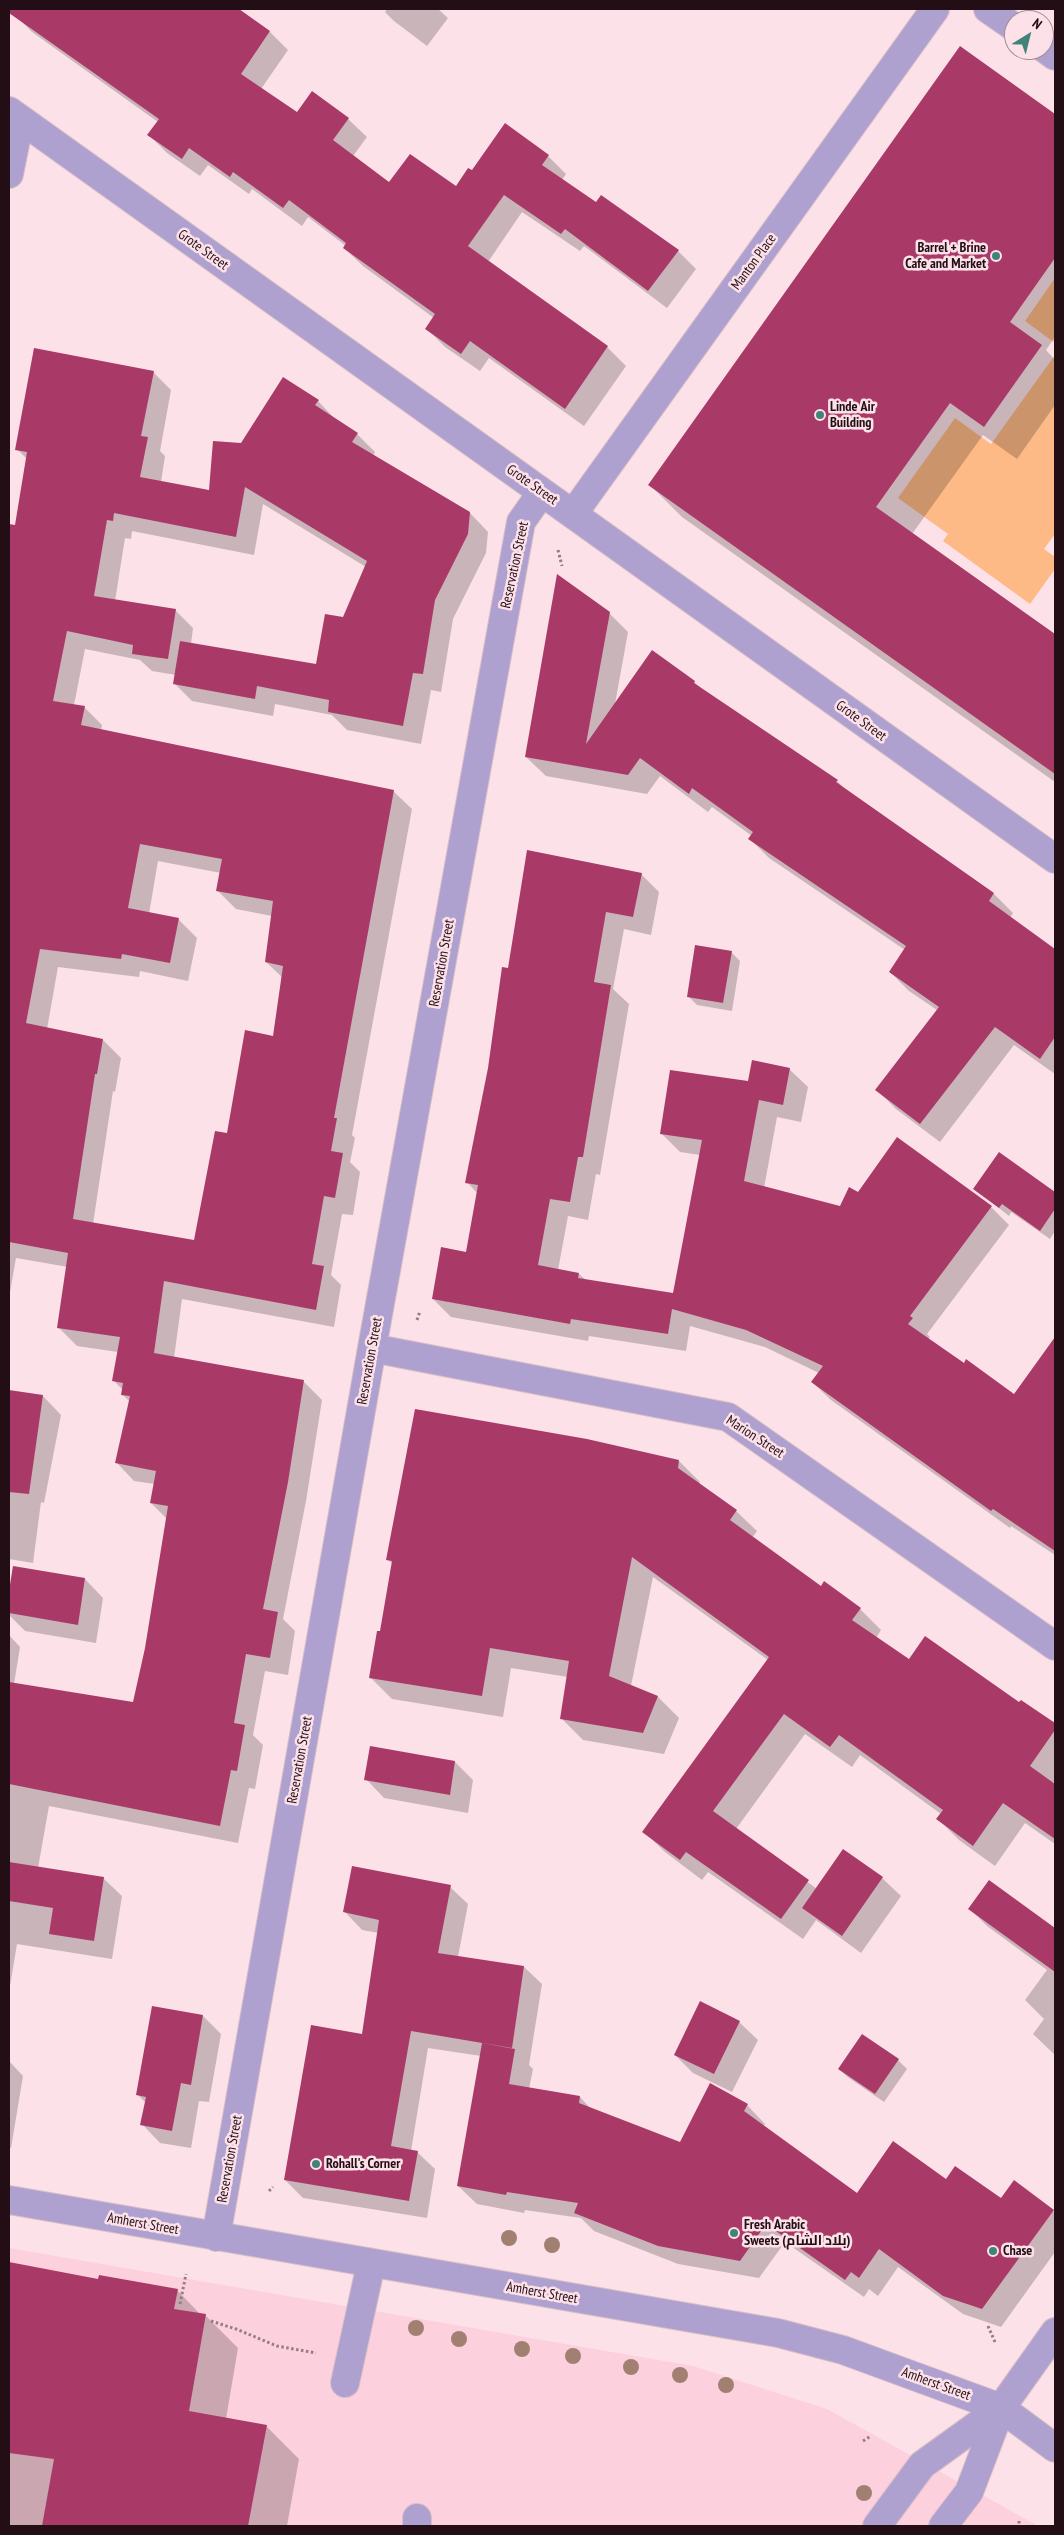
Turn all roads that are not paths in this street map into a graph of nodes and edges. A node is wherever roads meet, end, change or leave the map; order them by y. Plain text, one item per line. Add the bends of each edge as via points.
1 (935, 9) edge
2 (988, 9) edge
3 (1004, 20) edge
4 (14, 115) edge
5 (9, 174) edge
6 (542, 492) junction
7 (573, 514) junction
8 (1055, 859) edge
9 (372, 1348) junction
10 (1055, 1646) edge
11 (9, 2200) edge
12 (216, 2238) junction
13 (372, 2264) junction
14 (1055, 2332) edge
15 (346, 2384) dead end
16 (1001, 2408) junction
17 (1055, 2448) edge
18 (877, 2526) edge
19 (943, 2526) edge

1 - 7 street, Manton Place
2 - 3 street
4 - 5 street
4 - 6 street, Grote Street
6 - 7 street, Grote Street
6 - 9 street, Reservation Street via 521,522
7 - 8 street, Grote Street
9 - 10 street, Marion Street via 728,1417
9 - 12 street, Reservation Street
11 - 12 street, Amherst Street
12 - 13 street, Amherst Street
13 - 15 street
13 - 16 street, Amherst Street via 778,2333 844,2350
14 - 16 street
16 - 17 street, Amherst Street
16 - 18 street via 922,2465
16 - 19 street via 969,2492

